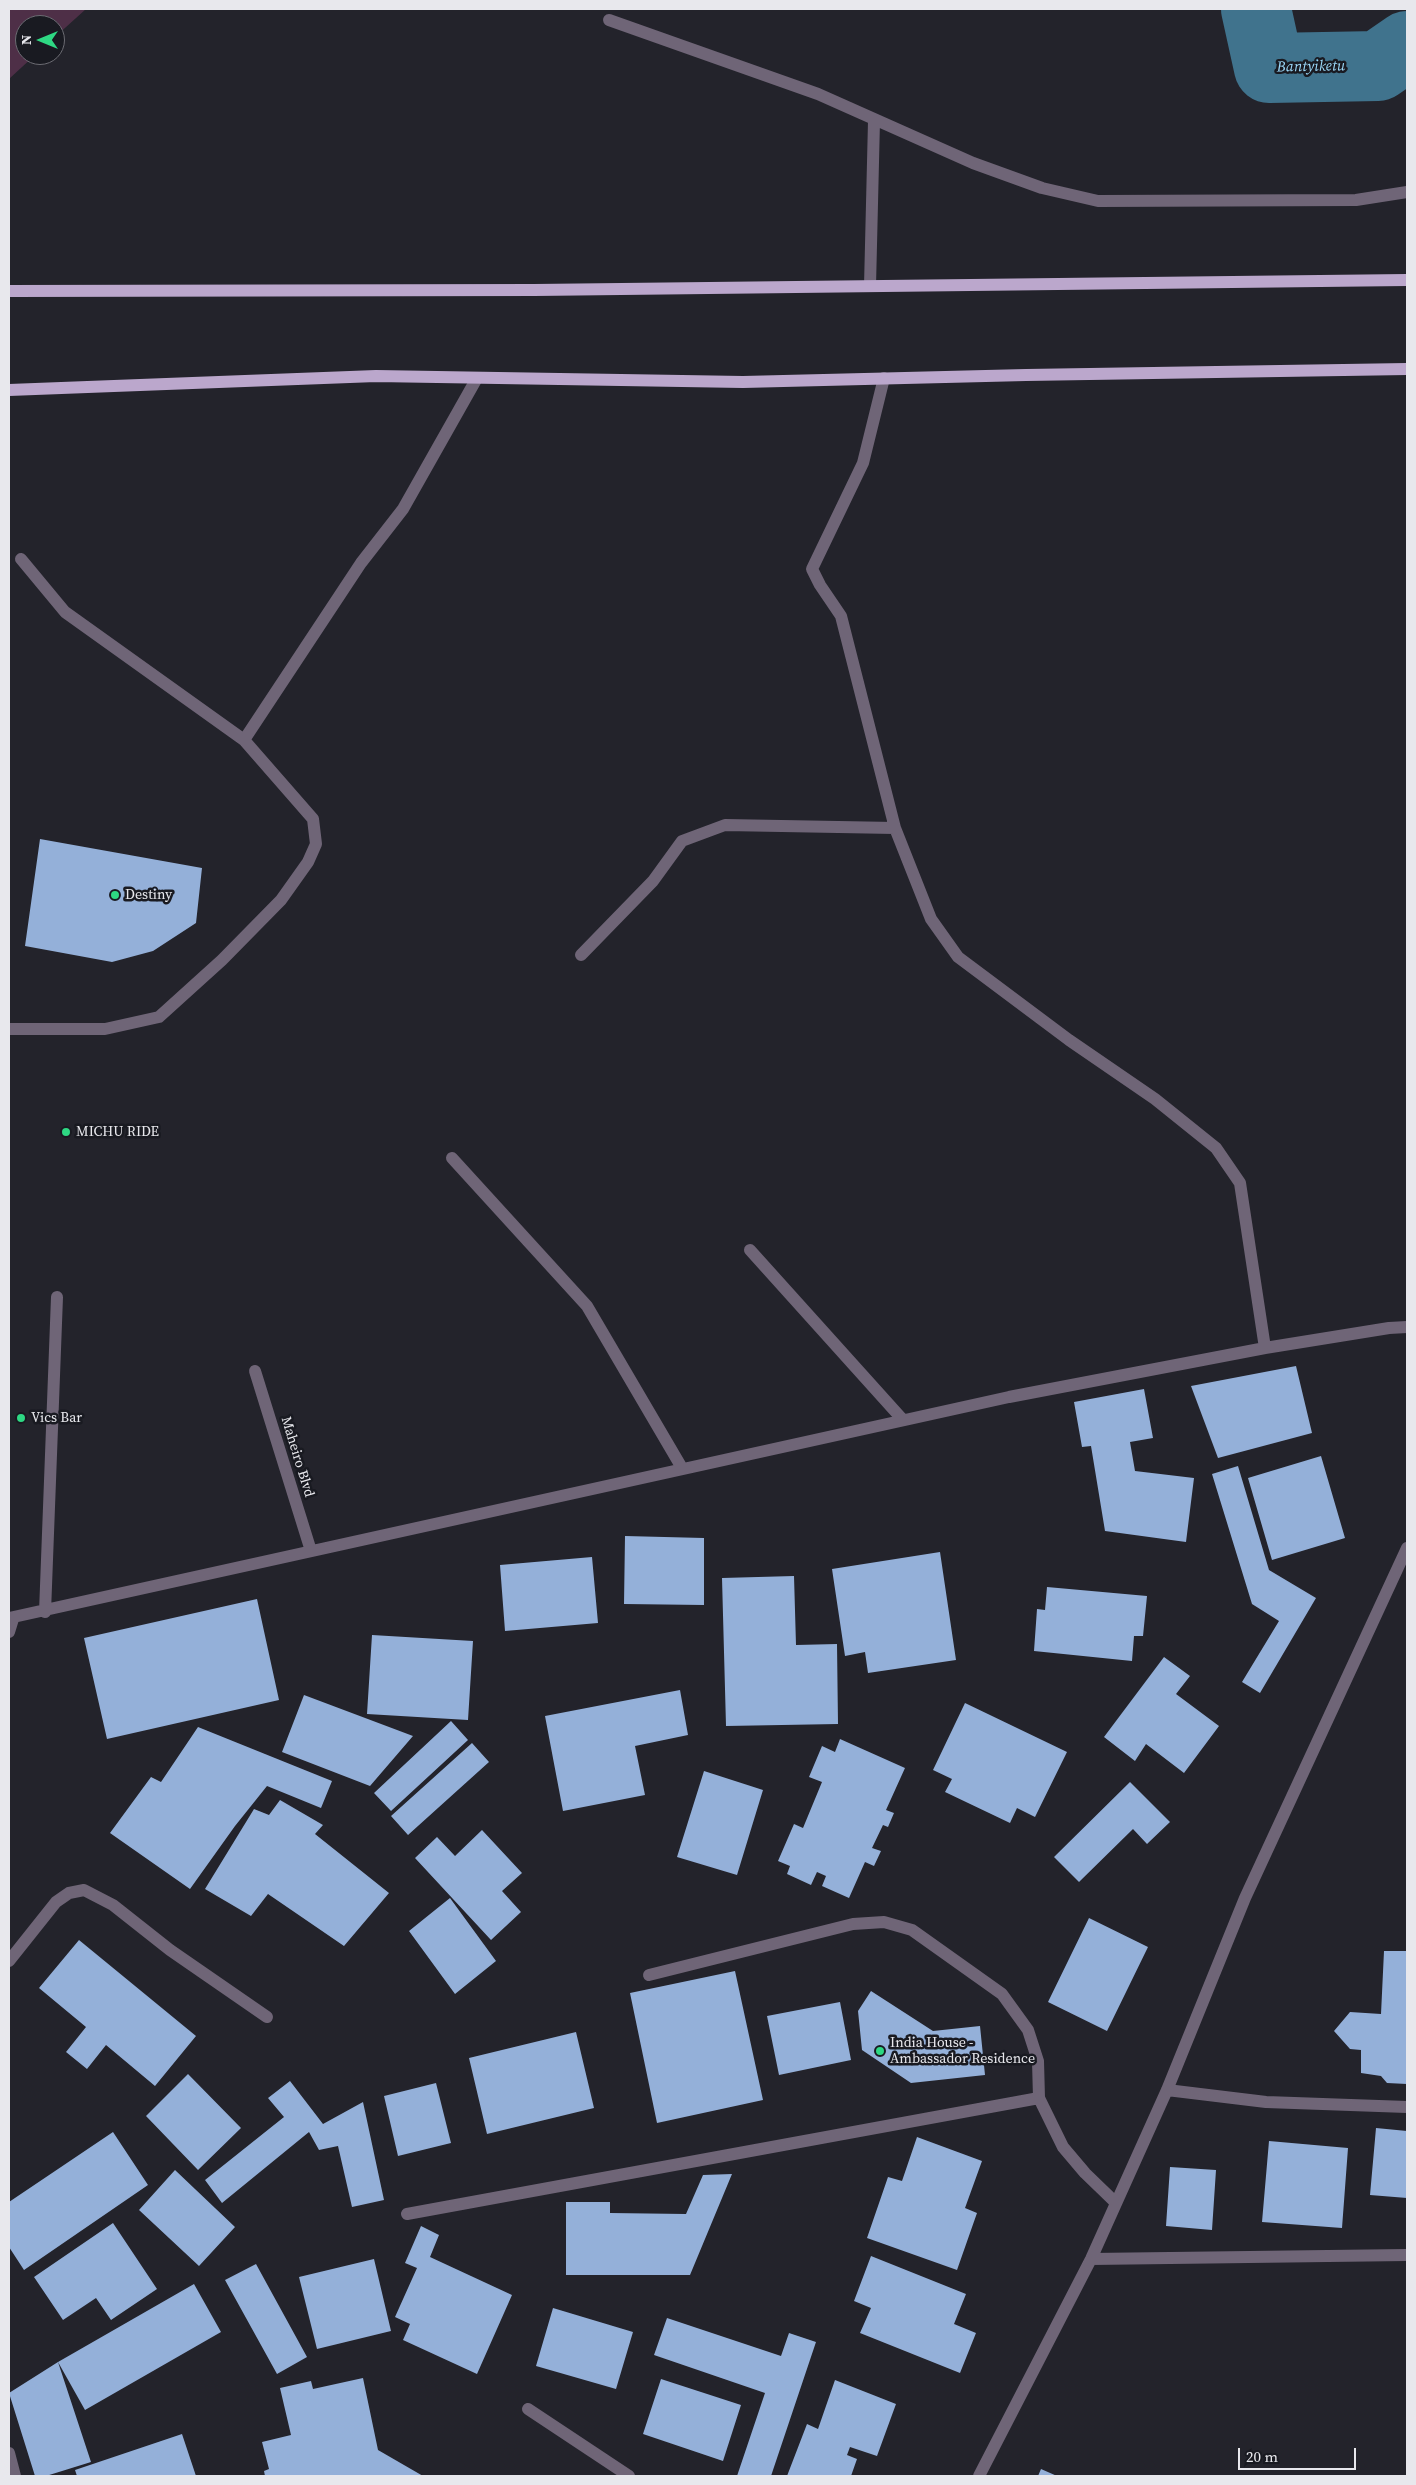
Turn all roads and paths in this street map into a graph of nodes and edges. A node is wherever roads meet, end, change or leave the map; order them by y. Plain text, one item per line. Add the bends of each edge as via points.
1 (609, 20) dead end
2 (874, 121) junction
3 (1407, 192) edge
4 (1407, 280) edge
5 (870, 286) junction
6 (9, 292) edge
7 (1407, 369) edge
8 (478, 378) junction
9 (884, 378) junction
10 (9, 390) edge
11 (21, 559) dead end
12 (244, 740) junction
13 (896, 828) junction
14 (580, 955) dead end
15 (9, 1029) edge
16 (452, 1158) dead end
17 (750, 1250) dead end
18 (57, 1297) dead end
19 (1407, 1327) edge
20 (1266, 1348) junction
21 (255, 1371) dead end
22 (903, 1420) junction
23 (682, 1468) junction
24 (1407, 1548) edge
25 (311, 1551) junction
26 (45, 1612) junction
27 (11, 1619) edge
28 (9, 1632) edge
29 (9, 1961) edge
30 (649, 1975) dead end
31 (267, 2017) dead end
32 (1167, 2090) junction
33 (1039, 2098) junction
34 (1407, 2107) edge
35 (1116, 2202) junction
36 (407, 2214) dead end
37 (1407, 2255) edge
38 (1090, 2259) junction
39 (528, 2409) dead end
40 (9, 2453) edge
41 (15, 2476) edge
42 (629, 2476) edge
43 (979, 2476) edge

1 - 2 street via 818,94
2 - 3 street via 973,164 1042,188 1098,202 1356,200
2 - 5 street
4 - 5 main road
5 - 6 main road
7 - 9 main road
8 - 9 main road via 743,382
8 - 10 main road via 376,376
8 - 12 street via 403,509 362,563
9 - 13 street via 863,463 812,569 841,616
11 - 12 street via 65,612
12 - 15 street via 313,819 316,844 308,862 281,900 159,1017 105,1029
13 - 14 street via 725,825 682,841 653,880
13 - 20 street via 931,919 958,956 1069,1040 1155,1099 1216,1148 1240,1183
16 - 23 street via 587,1306
17 - 22 street
18 - 26 street
19 - 20 street
20 - 22 street
21 - 25 street, Maheiro Blvd
22 - 23 street
23 - 25 street
24 - 32 street via 1245,1898
25 - 26 street
26 - 27 street
27 - 28 street
29 - 31 street via 56,1902 69,1893 84,1890 113,1905 170,1950
30 - 33 street via 853,1924 884,1922 912,1930 1002,1994 1028,2030 1038,2061
32 - 34 street via 1266,2102
32 - 35 street
33 - 35 street via 1063,2147
33 - 36 street
35 - 38 street
37 - 38 street
38 - 43 street
39 - 42 street
40 - 41 street

